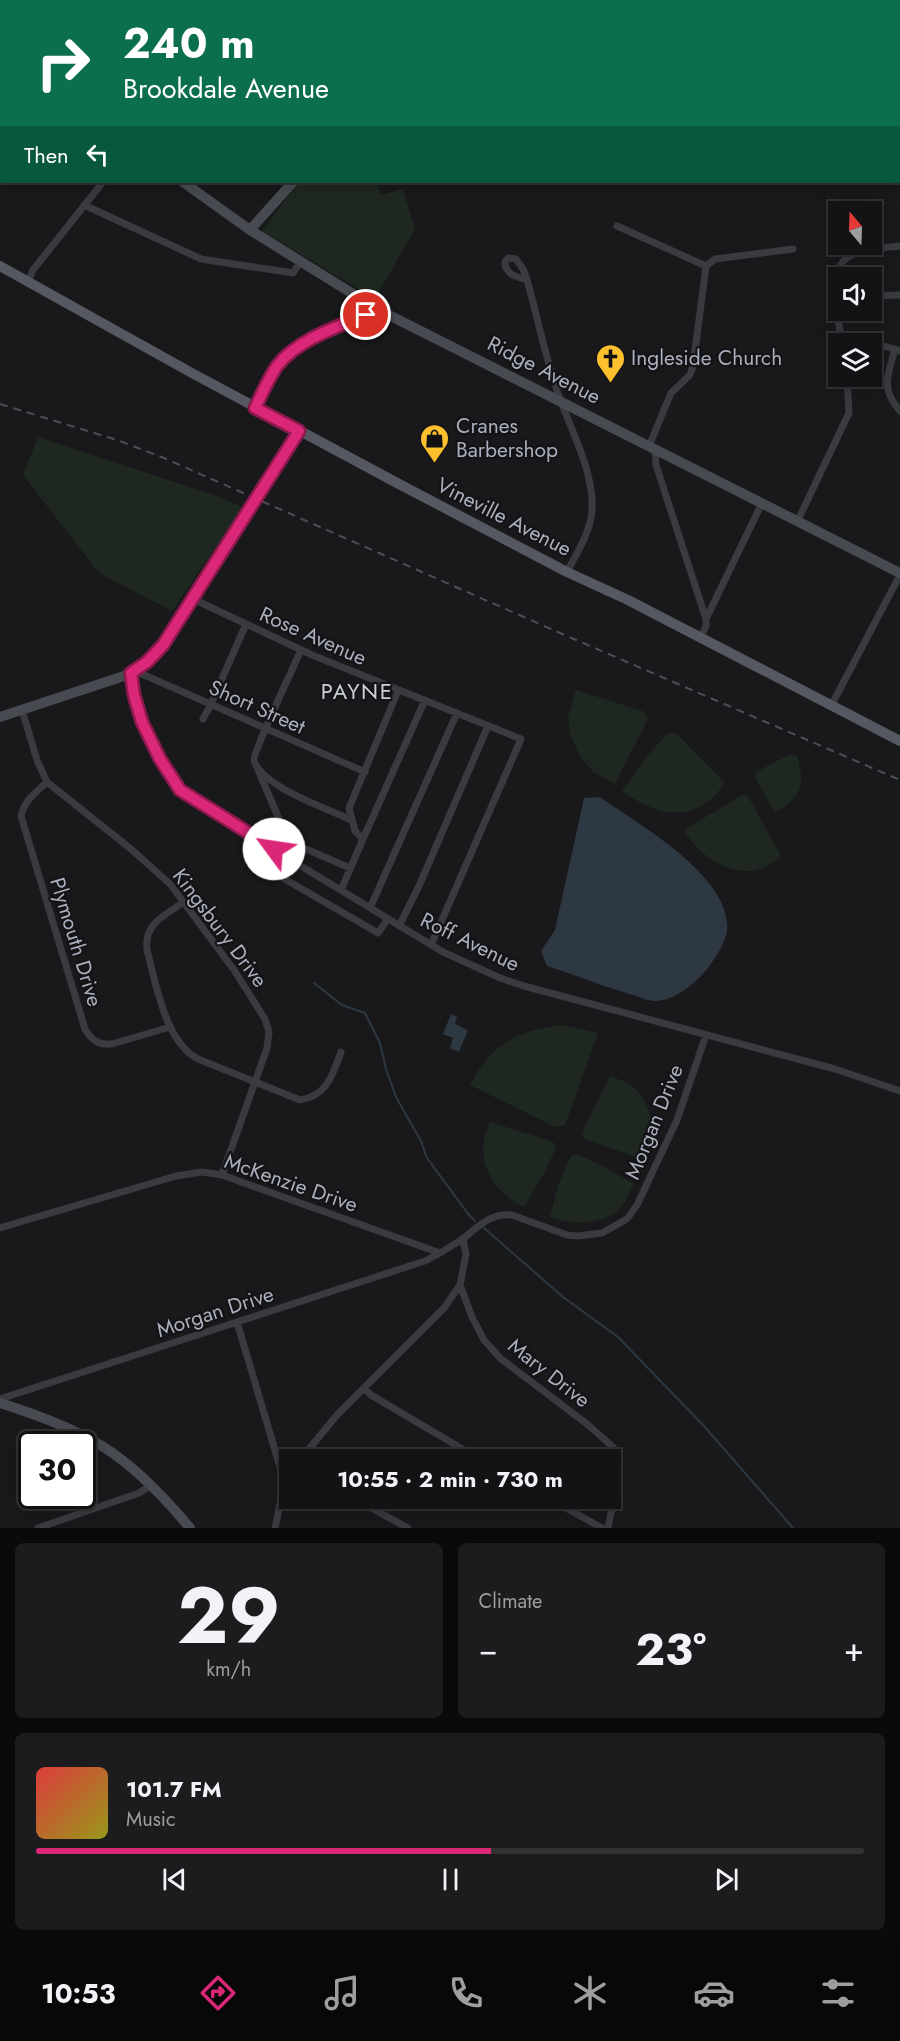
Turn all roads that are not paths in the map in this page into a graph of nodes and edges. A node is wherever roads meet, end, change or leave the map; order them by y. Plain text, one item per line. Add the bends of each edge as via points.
1 (102, 183) edge
2 (184, 183) edge
3 (292, 183) edge
4 (84, 206) junction
5 (617, 226) dead end
6 (250, 230) junction
7 (900, 246) edge
8 (793, 249) dead end
9 (301, 261) junction
10 (0, 266) edge
11 (706, 266) junction
12 (840, 267) edge
13 (527, 280) dead end
14 (28, 281) junction
15 (900, 295) edge
16 (882, 296) edge
17 (379, 310) junction
18 (882, 346) edge
19 (898, 350) edge
20 (848, 387) edge
21 (560, 399) junction
22 (255, 408) junction
23 (900, 411) edge
24 (299, 431) junction
25 (652, 447) junction
26 (762, 503) junction
27 (798, 520) junction
28 (567, 572) junction
29 (900, 574) edge
30 (193, 599) junction
31 (706, 619) junction
32 (246, 624) junction
33 (700, 639) junction
34 (301, 650) junction
35 (134, 671) junction
36 (398, 691) junction
37 (425, 700) junction
38 (210, 706) junction
39 (831, 706) junction
40 (22, 710) junction
41 (457, 713) junction
42 (0, 717) edge
43 (203, 719) dead end
44 (488, 726) junction
45 (266, 729) junction
46 (900, 741) edge
47 (255, 762) junction
48 (365, 772) junction
49 (47, 782) junction
50 (351, 820) junction
51 (363, 840) junction
52 (291, 859) junction
53 (350, 868) junction
54 (340, 890) junction
55 (184, 902) junction
56 (370, 908) junction
57 (388, 919) junction
58 (399, 926) junction
59 (431, 945) junction
60 (170, 1027) junction
61 (706, 1035) junction
62 (341, 1052) dead end
63 (255, 1082) junction
64 (900, 1091) edge
65 (222, 1175) junction
66 (0, 1228) edge
67 (462, 1239) junction
68 (440, 1253) junction
69 (460, 1285) junction
70 (237, 1322) junction
71 (364, 1388) junction
72 (0, 1401) edge
73 (308, 1449) edge
74 (462, 1449) edge
75 (279, 1455) edge
76 (151, 1485) junction
77 (279, 1509) edge
78 (373, 1509) edge
79 (568, 1509) edge
80 (38, 1528) edge
81 (190, 1528) edge
82 (274, 1528) edge
83 (408, 1528) edge
84 (602, 1528) edge
85 (608, 1528) edge

1 - 4 street
2 - 6 street, Ridge Avenue
3 - 6 street
4 - 9 street via 201,260 293,273
4 - 14 street
5 - 11 street
6 - 9 street, Ridge Avenue
7 - 12 street via 859,253 848,257
8 - 11 street via 715,259
9 - 17 street, Ridge Avenue
10 - 14 main road, Vineville Avenue
11 - 25 street via 693,366 690,375 671,393
13 - 21 street
14 - 22 main road, Vineville Avenue
15 - 16 street
17 - 21 street, Ridge Avenue
17 - 22 street via 293,351 277,367
18 - 19 street
19 - 23 street via 886,382 887,392
20 - 27 street via 849,413
21 - 25 street, Ridge Avenue
21 - 28 street via 590,485 592,508 588,528
22 - 24 main road, Vineville Avenue
24 - 28 main road, Vineville Avenue
24 - 30 street
25 - 26 street, Ridge Avenue
25 - 31 street
26 - 27 street, Ridge Avenue
26 - 31 street
27 - 29 street, Ridge Avenue
28 - 33 main road, Vineville Avenue
29 - 39 street
30 - 32 street, Rose Avenue
30 - 35 street via 159,651
31 - 33 street
32 - 34 street, Rose Avenue
32 - 38 street
33 - 39 main road, Vineville Avenue
34 - 36 street, Rose Avenue
34 - 45 street
35 - 38 street, Short Street
35 - 40 street
35 - 52 street, Roff Avenue via 134,695 142,722 180,790
36 - 37 street, Rose Avenue
36 - 48 street
37 - 41 street, Rose Avenue
37 - 51 street
38 - 43 street
38 - 45 street, Short Street
39 - 46 main road, Vineville Avenue
40 - 42 street
40 - 49 street, Kingsbury Drive
41 - 44 street, Rose Avenue
41 - 56 street
44 - 58 street
44 - 59 street, Rose Avenue via 521,739
45 - 47 street
45 - 48 street, Short Street
47 - 50 street via 279,787
47 - 53 street via 292,843
48 - 50 street via 349,808
49 - 55 street, Kingsbury Drive via 159,872
49 - 60 street, Plymouth Drive via 29,799 21,816 85,1029 103,1045
50 - 51 street
51 - 53 street
52 - 54 street, Roff Avenue
52 - 57 street via 283,878 378,933
53 - 54 street
54 - 56 street, Roff Avenue
55 - 60 street via 158,920 146,938
55 - 63 street, Kingsbury Drive via 234,970 268,1026 269,1040
56 - 57 street, Roff Avenue
57 - 58 street, Roff Avenue
58 - 59 street, Roff Avenue
59 - 61 street, Roff Avenue via 513,983
60 - 63 street via 176,1040 192,1055
61 - 64 street, Roff Avenue via 835,1069
61 - 67 street, Morgan Drive via 677,1120 638,1205 627,1219 602,1233 578,1236 505,1214 490,1218
62 - 63 street via 328,1084 313,1097 292,1098
63 - 65 street, Kingsbury Drive
65 - 66 street, McKenzie Drive via 202,1172 176,1176
65 - 68 street, McKenzie Drive
67 - 68 street
67 - 69 street via 466,1254
68 - 70 street, Morgan Drive
69 - 71 street via 444,1308
69 - 85 street, Mary Drive via 477,1328 491,1349 613,1447 619,1474
70 - 72 street, Morgan Drive
70 - 75 street
71 - 73 street
71 - 74 street
72 - 76 street via 103,1447
76 - 80 street via 139,1493
76 - 81 street
77 - 82 street
78 - 83 street
79 - 84 street

